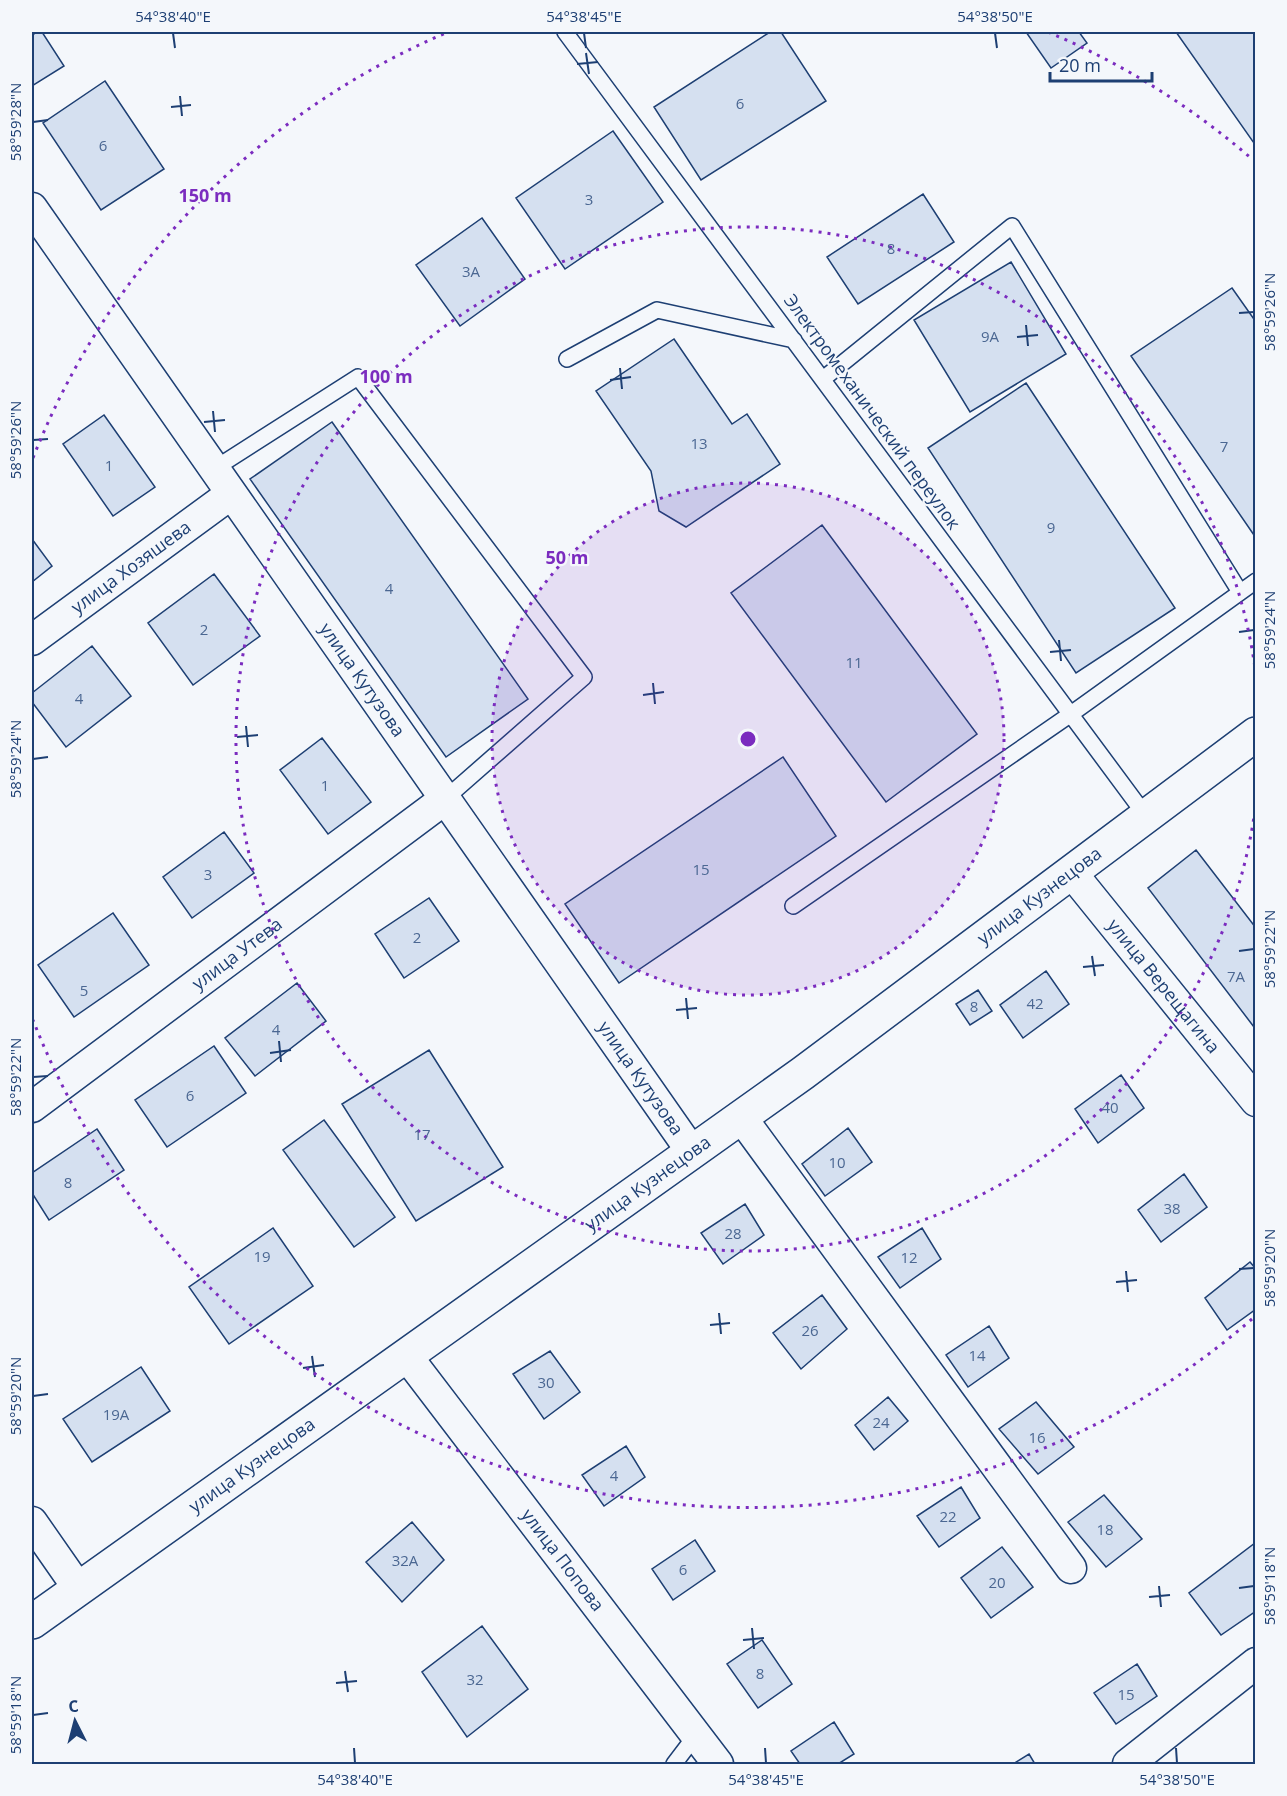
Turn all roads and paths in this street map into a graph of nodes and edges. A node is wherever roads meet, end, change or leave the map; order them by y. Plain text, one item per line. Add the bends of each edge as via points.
1 (565, 32) edge
2 (32, 208) edge
3 (794, 340) junction
4 (567, 358) dead end
5 (823, 379) junction
6 (214, 469) junction
7 (231, 494) junction
8 (1256, 580) edge
9 (1240, 592) junction
10 (32, 640) edge
11 (1071, 714) junction
12 (1256, 734) edge
13 (445, 799) junction
14 (1146, 816) junction
15 (1071, 872) junction
16 (793, 906) dead end
17 (1256, 1101) edge
18 (32, 1107) edge
19 (741, 1117) junction
20 (692, 1152) junction
21 (406, 1355) junction
22 (32, 1522) edge
23 (1071, 1568) dead end
24 (78, 1588) junction
25 (32, 1622) edge
26 (1256, 1663) edge
27 (696, 1735) junction
28 (674, 1764) edge
29 (718, 1764) edge
30 (1128, 1764) edge

1 - 3 lane, Электромеханический переулок
2 - 6 street, улица Кутузова
3 - 4 lane via 657,310
3 - 5 lane, Электромеханический переулок
5 - 9 lane via 1012,226
5 - 11 lane, Электромеханический переулок
6 - 7 street, улица Кутузова
6 - 13 lane via 358,376 584,677
7 - 10 street, улица Хозяшева
7 - 13 street, улица Кутузова
8 - 9 lane
9 - 11 lane
11 - 14 lane, Электромеханический переулок
11 - 16 lane
12 - 14 main road, улица Кузнецова
13 - 18 street, улица Утева
13 - 20 street, улица Кутузова
14 - 15 main road, улица Кузнецова
15 - 17 street, улица Верещагина
15 - 19 main road, улица Кузнецова
19 - 20 main road, улица Кузнецова
19 - 23 street
20 - 21 main road, улица Кузнецова
21 - 24 main road, улица Кузнецова
21 - 27 street, улица Попова
22 - 24 street
24 - 25 main road, улица Кузнецова
26 - 30 street
27 - 28 lane
27 - 29 street, улица Попова

